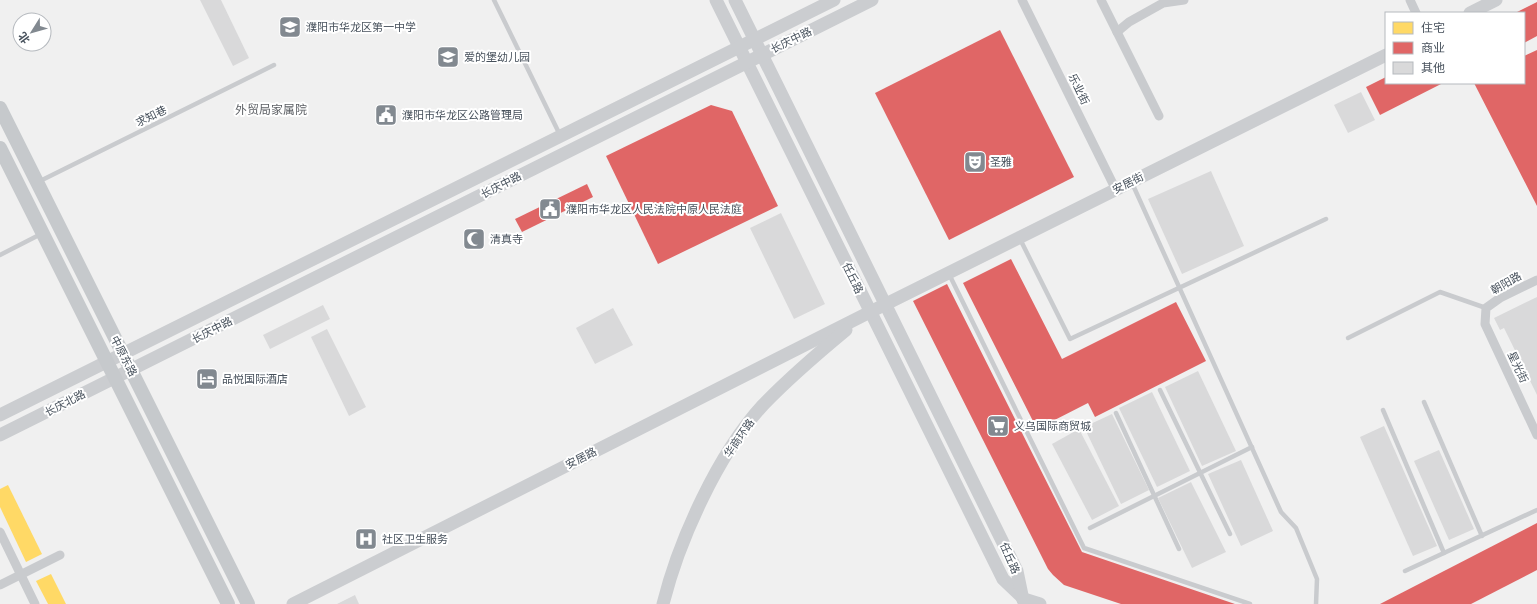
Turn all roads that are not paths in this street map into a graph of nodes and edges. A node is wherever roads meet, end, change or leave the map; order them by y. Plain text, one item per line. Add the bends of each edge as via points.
1 (494, 0) edge
2 (716, 0) edge
3 (735, 0) edge
4 (834, 0) edge
5 (872, 0) edge
6 (1022, 0) edge
7 (1101, 0) edge
8 (1184, 0) edge
9 (1410, 0) edge
10 (1496, 0) edge
11 (1158, 2) edge
12 (1416, 12) edge
13 (1472, 12) edge
14 (1117, 32) junction
15 (755, 39) junction
16 (739, 47) junction
17 (762, 55) junction
18 (1385, 56) edge
19 (747, 62) junction
20 (274, 65) dead end
21 (0, 108) edge
22 (1159, 116) dead end
23 (561, 137) junction
24 (0, 148) edge
25 (37, 182) junction
26 (1132, 182) junction
27 (1116, 190) junction
28 (1326, 219) dead end
29 (43, 233) junction
30 (1019, 238) junction
31 (0, 254) edge
32 (948, 273) junction
33 (1537, 280) edge
34 (1180, 287) junction
35 (884, 305) junction
36 (1486, 308) junction
37 (870, 312) junction
38 (1348, 338) dead end
39 (123, 354) junction
40 (107, 362) junction
41 (131, 370) junction
42 (115, 378) junction
43 (1160, 390) dead end
44 (1424, 402) dead end
45 (1383, 410) dead end
46 (1116, 413) dead end
47 (0, 415) edge
48 (1537, 434) edge
49 (0, 435) edge
50 (1252, 447) junction
51 (1200, 473) junction
52 (1154, 496) junction
53 (1537, 510) edge
54 (1090, 528) dead end
55 (0, 532) edge
56 (1230, 534) dead end
57 (1482, 536) junction
58 (1179, 549) dead end
59 (1444, 553) junction
60 (60, 555) dead end
61 (1405, 571) dead end
62 (21, 574) junction
63 (0, 585) edge
64 (1023, 601) edge
65 (35, 604) edge
66 (228, 604) edge
67 (248, 604) edge
68 (293, 604) edge
69 (663, 604) edge
70 (1040, 604) edge
71 (1250, 604) edge
72 (1316, 604) edge

1 - 23 lane
2 - 16 street, 任丘路
3 - 15 street, 任丘路
4 - 15 street, 长庆中路
5 - 17 street, 长庆中路
6 - 27 street, 乐业街
7 - 14 street
8 - 11 street
9 - 12 street
10 - 13 street
11 - 14 street
14 - 22 street
15 - 16 street, 长庆中路
15 - 17 street, 任丘路
16 - 19 street, 任丘路
16 - 23 street, 长庆中路
17 - 19 street, 长庆中路
17 - 35 street, 任丘路
18 - 26 street, 安居街
19 - 37 street, 任丘路
19 - 41 street, 长庆中路
20 - 25 lane, 求知巷
21 - 25 main road, 中原东路
23 - 39 street, 长庆中路
24 - 29 main road, 中原东路
25 - 39 main road, 中原东路
26 - 27 street, 安居街
26 - 34 lane
27 - 30 street, 安居街
28 - 34 lane
29 - 31 lane
29 - 40 main road, 中原东路
30 - 32 street, 安居街
30 - 34 lane via 1070,339
32 - 35 street, 安居街
32 - 71 lane via 1084,548
33 - 36 street, 朝阳路 via 1500,298
34 - 50 lane
35 - 37 street, 安居街
35 - 64 street, 任丘路 via 1017,571
36 - 38 lane via 1440,292
36 - 48 street, 星光街 via 1485,324
37 - 64 street, 任丘路 via 1003,579
37 - 68 street, 安居路
37 - 69 street, 华商环路 via 810,359 742,431 725,459 679,551
39 - 40 street, 长庆北路
39 - 41 main road, 中原东路
40 - 42 main road, 中原东路
40 - 47 street, 长庆北路
41 - 42 street, 长庆北路
41 - 67 main road, 中原东路
42 - 49 street, 长庆北路
42 - 66 main road, 中原东路
43 - 51 lane
44 - 57 lane
45 - 59 lane
46 - 52 lane
50 - 51 lane
50 - 72 lane via 1281,512 1296,528 1317,579
51 - 52 lane
51 - 56 lane
52 - 54 lane
52 - 58 lane
53 - 57 lane
55 - 62 street
57 - 59 lane
59 - 61 lane
60 - 62 street
62 - 63 street
62 - 65 street
64 - 70 street

